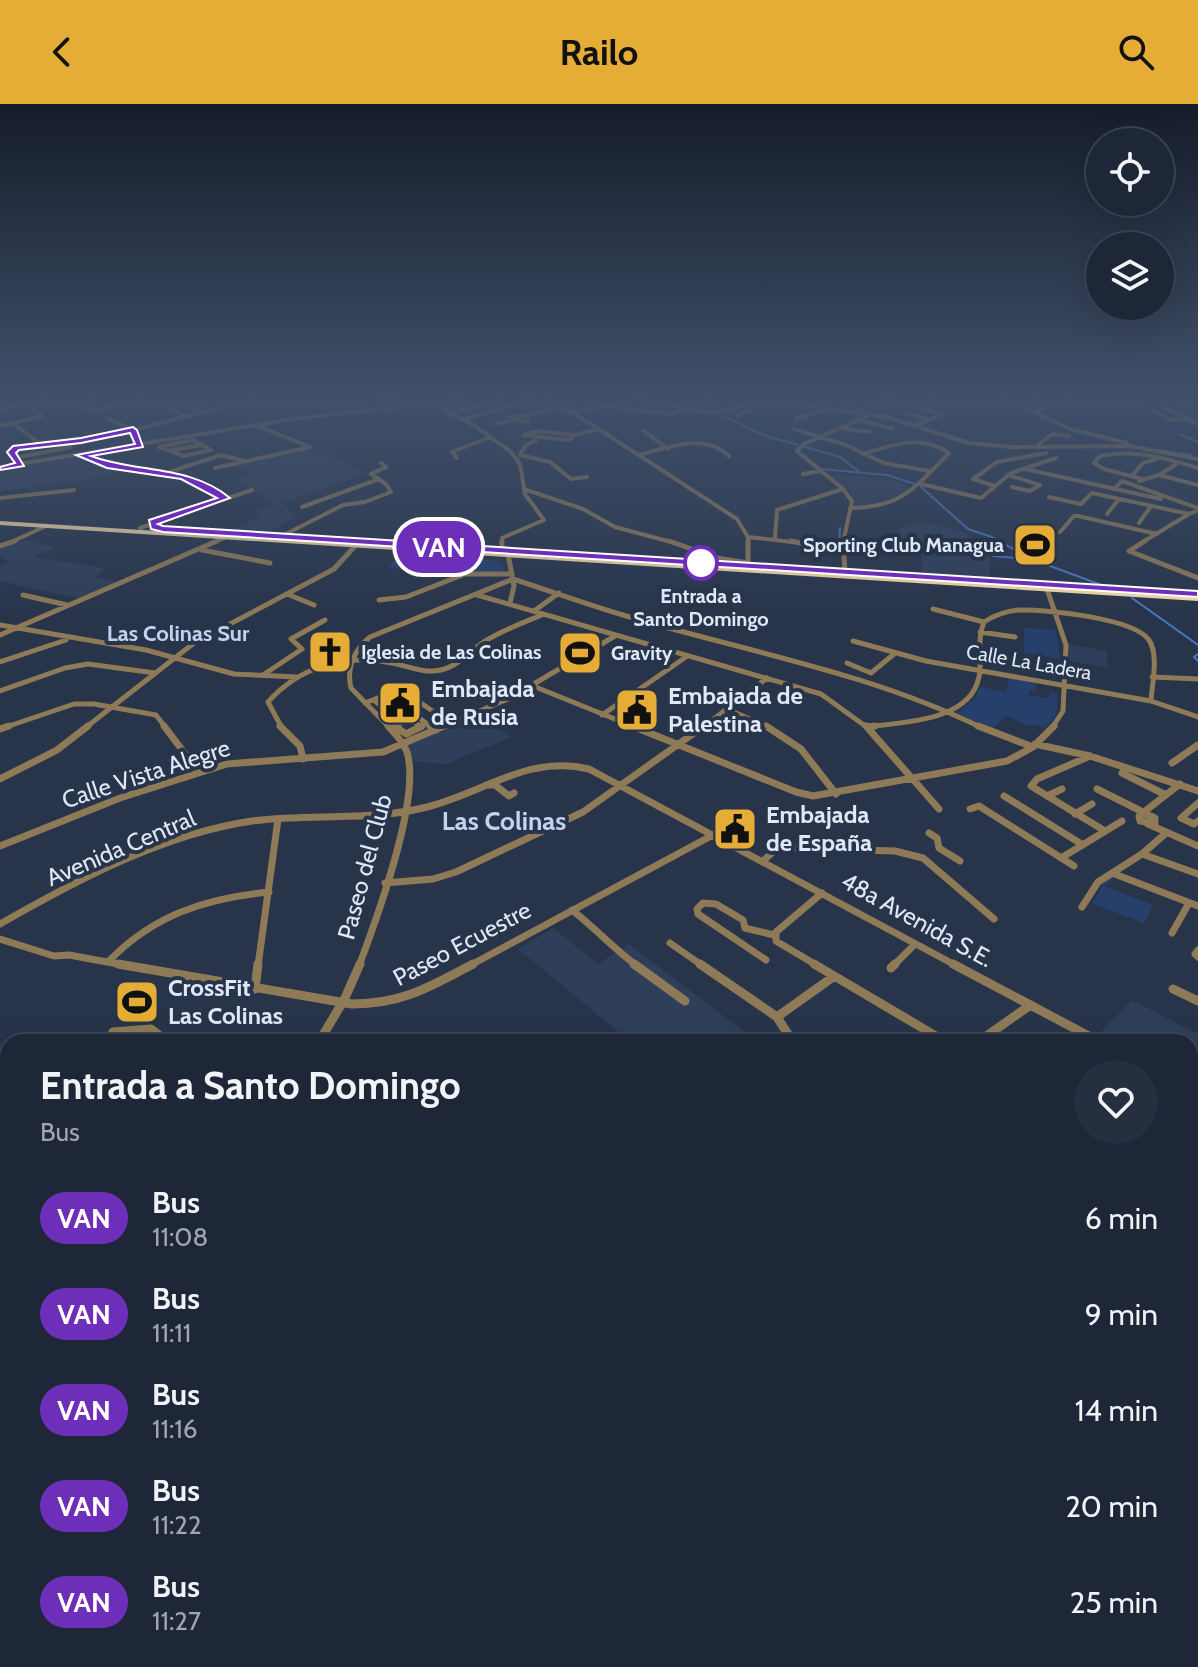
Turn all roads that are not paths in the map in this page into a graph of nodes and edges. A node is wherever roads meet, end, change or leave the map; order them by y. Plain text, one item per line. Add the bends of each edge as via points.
1 (159, 472) edge
2 (169, 472) edge
3 (371, 472) edge
4 (519, 472) edge
5 (562, 472) edge
6 (665, 472) edge
7 (815, 472) edge
8 (821, 472) edge
9 (928, 472) edge
10 (981, 472) edge
11 (1015, 472) edge
12 (1040, 472) edge
13 (1119, 472) edge
14 (1135, 472) edge
15 (1164, 472) edge
16 (166, 473) junction
17 (803, 474) dead end
18 (1008, 475) junction
19 (1133, 475) junction
20 (1159, 475) junction
21 (587, 477) dead end
22 (379, 479) junction
23 (1142, 479) junction
24 (921, 484) junction
25 (1133, 484) junction
26 (1198, 485) edge
27 (995, 486) junction
28 (1012, 487) dead end
29 (524, 489) junction
30 (843, 489) junction
31 (1114, 489) junction
32 (74, 490) dead end
33 (252, 490) dead end
34 (331, 495) junction
35 (21, 496) junction
36 (1062, 496) dead end
37 (1049, 497) dead end
38 (0, 498) edge
39 (225, 498) junction
40 (1119, 499) junction
41 (1161, 499) dead end
42 (1084, 501) junction
43 (1198, 501) edge
44 (30, 503) dead end
45 (343, 505) junction
46 (1151, 506) junction
47 (302, 507) dead end
48 (850, 508) junction
49 (1196, 508) edge
50 (1107, 514) dead end
51 (1189, 514) junction
52 (0, 521) edge
53 (152, 522) junction
54 (1139, 523) dead end
55 (52, 525) junction
56 (67, 525) junction
57 (140, 528) junction
58 (112, 530) junction
59 (164, 531) junction
60 (1060, 532) dead end
61 (1157, 534) junction
62 (282, 536) junction
63 (227, 537) junction
64 (748, 537) junction
65 (775, 538) junction
66 (356, 545) junction
67 (0, 546) edge
68 (200, 549) junction
69 (458, 550) junction
70 (842, 552) junction
71 (507, 556) junction
72 (575, 557) junction
73 (270, 563) dead end
74 (748, 564) junction
75 (845, 572) junction
76 (804, 574) junction
77 (882, 578) junction
78 (1198, 578) edge
79 (513, 580) junction
80 (1004, 582) junction
81 (1092, 587) junction
82 (559, 593) junction
83 (1049, 593) junction
84 (287, 594) junction
85 (475, 594) junction
86 (23, 595) dead end
87 (1198, 596) edge
88 (379, 600) dead end
89 (510, 603) junction
90 (69, 605) junction
91 (314, 605) dead end
92 (933, 609) dead end
93 (534, 611) junction
94 (544, 614) junction
95 (1056, 614) junction
96 (325, 620) dead end
97 (984, 622) junction
98 (0, 625) edge
99 (15, 628) junction
100 (980, 632) junction
101 (0, 635) edge
102 (615, 636) junction
103 (1015, 637) dead end
104 (69, 639) junction
105 (853, 641) dead end
106 (894, 654) junction
107 (176, 657) junction
108 (686, 657) junction
109 (352, 660) junction
110 (0, 662) edge
111 (847, 663) dead end
112 (979, 670) junction
113 (155, 673) junction
114 (261, 676) junction
115 (299, 677) junction
116 (1152, 677) junction
117 (767, 678) junction
118 (1198, 679) edge
119 (1063, 684) junction
120 (533, 686) junction
121 (0, 691) edge
122 (373, 700) junction
123 (1151, 701) junction
124 (365, 703) junction
125 (114, 707) junction
126 (727, 709) junction
127 (390, 711) junction
128 (950, 711) junction
129 (602, 715) junction
130 (376, 716) junction
131 (1198, 717) edge
132 (418, 719) junction
133 (867, 727) junction
134 (0, 729) edge
135 (436, 730) junction
136 (403, 744) junction
137 (1198, 745) edge
138 (678, 746) junction
139 (1034, 746) junction
140 (1090, 756) junction
141 (303, 759) junction
142 (1172, 763) dead end
143 (0, 769) edge
144 (199, 772) junction
145 (1122, 773) dead end
146 (3, 778) edge
147 (912, 779) junction
148 (487, 784) junction
149 (1180, 784) junction
150 (622, 787) junction
151 (1062, 789) dead end
152 (1097, 789) dead end
153 (1198, 791) edge
154 (514, 793) dead end
155 (836, 794) junction
156 (1166, 795) junction
157 (1004, 796) dead end
158 (1047, 796) junction
159 (1198, 803) edge
160 (1092, 804) dead end
161 (939, 809) dead end
162 (970, 809) dead end
163 (405, 811) junction
164 (1144, 813) junction
165 (1075, 814) junction
166 (278, 819) junction
167 (1122, 821) dead end
168 (1198, 821) edge
169 (1157, 828) junction
170 (1105, 831) junction
171 (929, 833) dead end
172 (713, 835) junction
173 (1083, 845) junction
174 (0, 846) edge
175 (1198, 846) edge
176 (939, 848) junction
177 (1142, 854) junction
178 (923, 858) junction
179 (1061, 858) junction
180 (763, 861) junction
181 (960, 861) dead end
182 (1074, 866) dead end
183 (1112, 873) junction
184 (1198, 874) edge
185 (385, 883) junction
186 (269, 892) junction
187 (822, 893) junction
188 (1189, 903) junction
189 (1198, 906) edge
190 (1082, 907) dead end
191 (572, 910) junction
192 (994, 919) dead end
193 (0, 924) edge
194 (745, 928) junction
195 (1172, 933) dead end
196 (774, 935) junction
197 (733, 937) junction
198 (0, 939) edge
199 (670, 943) dead end
200 (915, 944) junction
201 (1198, 950) edge
202 (1198, 957) edge
203 (766, 960) dead end
204 (108, 962) junction
205 (891, 968) dead end
206 (833, 977) junction
207 (255, 989) junction
208 (1173, 989) dead end
209 (685, 1001) dead end
210 (1198, 1001) edge
211 (342, 1004) junction
212 (1029, 1006) junction
213 (777, 1017) junction
214 (113, 1032) dead end
215 (163, 1034) edge
216 (324, 1034) edge
217 (788, 1034) edge
218 (932, 1034) edge
219 (989, 1034) edge
220 (1084, 1034) edge

1 - 16 street
2 - 16 street
3 - 22 street
4 - 29 street
5 - 21 street via 571,479
6 - 64 street via 725,510
7 - 17 street
8 - 30 street
9 - 24 street
10 - 27 street via 973,479
11 - 18 street
12 - 31 street
13 - 19 street
14 - 19 street
15 - 20 street
16 - 39 street via 199,482
18 - 27 street
18 - 28 street via 1040,485 1030,491
19 - 23 street
20 - 23 street
20 - 26 street
22 - 34 street
22 - 45 street via 391,492
23 - 25 street
24 - 27 street via 981,498
24 - 48 street via 875,508
25 - 31 street via 1122,481
25 - 49 street
29 - 71 street via 544,520 502,538
29 - 74 street via 583,509 615,527
30 - 48 street via 852,501
30 - 65 street via 777,510
31 - 41 street
32 - 35 street
33 - 39 street
34 - 45 street
34 - 47 street
35 - 38 street
35 - 44 street
36 - 42 street
37 - 42 street
39 - 53 street
40 - 42 street via 1092,493
40 - 46 street
40 - 50 street
43 - 49 street
45 - 62 street
46 - 51 street
46 - 54 street
48 - 70 street
49 - 51 street
51 - 61 street
52 - 55 highway
53 - 57 street
53 - 59 highway
55 - 56 highway
55 - 67 street
56 - 57 highway
56 - 58 highway
57 - 58 highway
57 - 59 highway
58 - 59 highway
59 - 62 highway
59 - 63 highway
60 - 61 street via 1078,516
61 - 78 street via 1129,551
62 - 69 highway
63 - 66 highway
63 - 68 street
64 - 65 street
64 - 74 street
65 - 70 street
66 - 69 highway
66 - 84 street via 334,569
68 - 73 street
68 - 90 street
69 - 71 highway
69 - 71 highway
70 - 75 street
71 - 72 highway
71 - 72 highway
71 - 79 street
72 - 74 highway
72 - 76 highway
74 - 75 highway
75 - 76 highway
75 - 77 highway
75 - 80 highway
76 - 77 highway
77 - 83 highway
79 - 82 street
79 - 85 street
79 - 88 street via 490,572 455,576 394,600
79 - 89 street
80 - 81 highway
80 - 83 highway
81 - 83 highway
81 - 87 highway
82 - 93 street
82 - 128 street
83 - 87 highway
83 - 95 street
84 - 91 street
84 - 107 street
85 - 89 street
85 - 109 street via 370,637
86 - 90 street
89 - 93 street
90 - 99 street
92 - 97 street
93 - 94 street
94 - 102 street
94 - 109 street via 496,635 437,671
95 - 97 street via 1018,610
95 - 116 street via 1139,631 1150,645
95 - 119 street via 1066,645
96 - 114 street via 291,639 302,649
97 - 100 street
98 - 99 street
99 - 101 street
99 - 104 street
100 - 103 street
100 - 112 street
102 - 108 street
102 - 120 street, Calle Vista Alegre
104 - 107 street
104 - 110 street
105 - 106 street, Calle La Ladera
106 - 111 street via 871,673
106 - 112 street, Calle La Ladera
107 - 113 street
107 - 114 street
108 - 117 street
108 - 129 street
109 - 115 street via 325,664
109 - 124 street via 349,682
112 - 119 street, Calle La Ladera
112 - 128 street via 973,693
113 - 121 street via 88,664
113 - 125 street
114 - 115 street
115 - 141 street via 268,702 281,727 300,746
116 - 118 street
116 - 123 street
117 - 126 street
117 - 133 street via 834,700
119 - 123 street, Calle La Ladera
119 - 139 street via 1061,717
120 - 129 street
120 - 135 street, Calle Vista Alegre
122 - 124 street
122 - 127 street
122 - 132 street via 400,689 434,712
123 - 131 street, Calle La Ladera
124 - 130 street
125 - 134 street via 74,704
125 - 144 street via 156,715
125 - 146 street via 57,750
126 - 138 street
126 - 155 street via 793,740
127 - 130 street
127 - 132 street
128 - 133 street
128 - 139 street
129 - 138 street
130 - 136 street
132 - 135 street
133 - 147 street
135 - 136 street, Calle Vista Alegre
136 - 141 street, Calle Vista Alegre via 365,755
136 - 163 street, Paseo del Club via 410,761
137 - 142 street
138 - 150 street
138 - 155 street via 796,792
139 - 140 street
139 - 147 street via 1007,761
140 - 149 street
140 - 158 street via 1031,786
141 - 144 street, Calle Vista Alegre via 244,761
143 - 146 street
144 - 174 street, Calle Vista Alegre
145 - 156 street
147 - 155 street
147 - 161 street
148 - 150 street, Avenida Central via 566,762
148 - 154 street via 509,796
148 - 163 street, Avenida Central via 441,806
149 - 153 street
149 - 156 street
150 - 172 street, 48a Avenida S.E.
150 - 185 street via 550,829 456,872
151 - 158 street
152 - 164 street
156 - 164 street
157 - 173 street
158 - 165 street
159 - 168 street via 1181,818
160 - 165 street
162 - 179 street via 979,806
163 - 166 street, Avenida Central
163 - 185 street, Paseo del Club
164 - 169 street via 1155,818
165 - 170 street
166 - 186 street
166 - 193 street, Avenida Central via 182,838
167 - 170 street
169 - 175 street
169 - 177 street
170 - 173 street
171 - 176 street
172 - 180 street, 48a Avenida S.E.
172 - 191 street, Paseo Ecuestre
173 - 179 street
176 - 178 street
176 - 181 street
177 - 183 street
177 - 184 street
178 - 180 street via 895,851 788,848
178 - 192 street
179 - 182 street
180 - 187 street, 48a Avenida S.E.
183 - 188 street
183 - 190 street via 1098,882
185 - 211 street, Paseo del Club
186 - 204 street via 209,899 161,918
186 - 207 street
187 - 196 street
187 - 200 street, 48a Avenida S.E.
188 - 189 street
188 - 195 street
191 - 209 street via 610,946
191 - 211 street, Paseo Ecuestre via 409,998 379,1005
194 - 196 street
194 - 197 street
194 - 197 street via 743,920 716,904 699,906 698,914
196 - 206 street via 781,945
197 - 203 street
198 - 204 street, Paseo Ecuestre via 54,956
199 - 213 street
200 - 205 street
200 - 212 street, 48a Avenida S.E.
201 - 202 street
204 - 207 street, Paseo Ecuestre
206 - 213 street
206 - 218 street
207 - 211 street, Paseo Ecuestre
208 - 210 street
211 - 216 street, Paseo del Club
212 - 219 street
212 - 220 street, 48a Avenida S.E.
213 - 217 street
214 - 215 street via 154,1028

